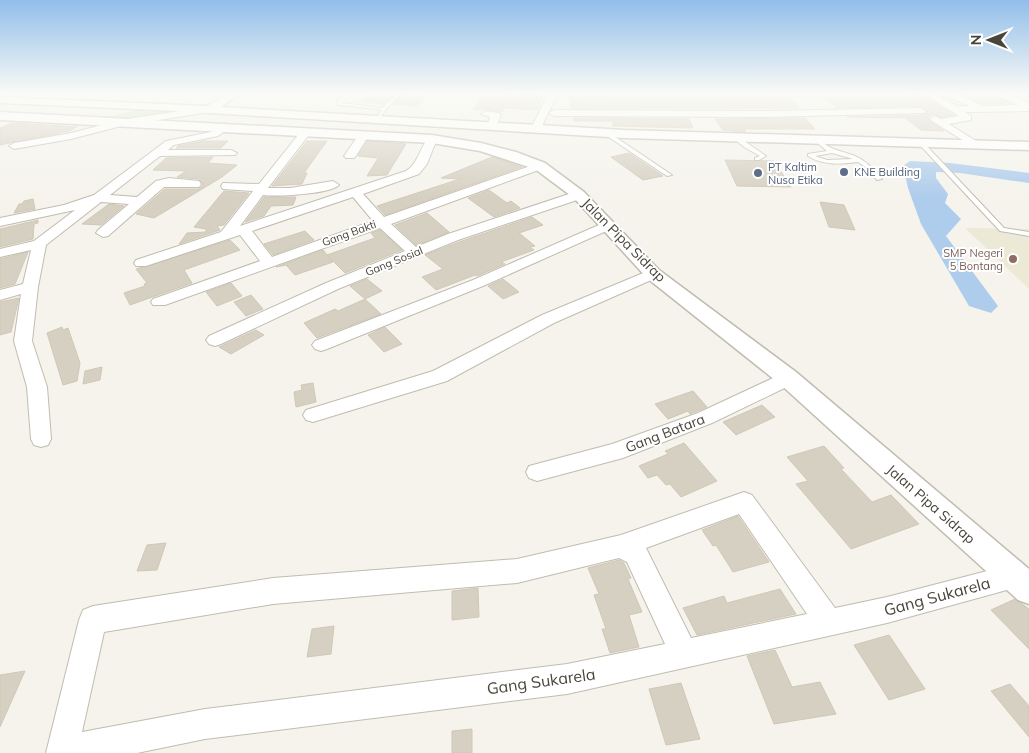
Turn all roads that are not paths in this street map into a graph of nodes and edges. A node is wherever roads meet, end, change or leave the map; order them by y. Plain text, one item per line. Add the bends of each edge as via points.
1 (100, 128) edge
2 (214, 128) edge
3 (285, 128) edge
4 (528, 128) edge
5 (949, 128) edge
6 (542, 129) joint
7 (306, 132) junction
8 (606, 133) junction
9 (364, 135) junction
10 (735, 137) junction
11 (432, 139) junction
12 (817, 140) junction
13 (921, 143) junction
14 (975, 145) junction
15 (14, 146) dead end
16 (1029, 146) edge
17 (832, 152) junction
18 (157, 153) junction
19 (231, 153) dead end
20 (350, 156) dead end
21 (757, 159) dead end
22 (859, 160) junction
23 (540, 166) junction
24 (669, 175) dead end
25 (879, 179) dead end
26 (196, 184) dead end
27 (333, 185) dead end
28 (227, 186) dead end
29 (261, 188) junction
30 (355, 192) junction
31 (579, 195) junction
32 (98, 198) junction
33 (139, 201) junction
34 (0, 222) edge
35 (381, 222) junction
36 (608, 225) junction
37 (244, 230) junction
38 (103, 233) dead end
39 (1026, 234) edge
40 (225, 236) junction
41 (1029, 239) edge
42 (39, 244) junction
43 (415, 252) junction
44 (0, 253) edge
45 (268, 262) junction
46 (141, 263) dead end
47 (653, 274) junction
48 (30, 287) junction
49 (0, 295) edge
50 (159, 302) dead end
51 (215, 340) dead end
52 (321, 345) dead end
53 (788, 378) junction
54 (313, 415) dead end
55 (41, 439) dead end
56 (538, 472) dead end
57 (621, 546) junction
58 (1021, 583) edge
59 (829, 623) junction
60 (684, 654) junction
61 (62, 753) edge

1 - 15 street
2 - 18 street via 214,134 173,142
3 - 7 street, Jalan Pipa Sidrap
4 - 6 street
5 - 14 street
6 - 8 street
7 - 9 street, Jalan Pipa Sidrap
7 - 29 street
8 - 10 street
8 - 24 lane
9 - 11 street, Jalan Pipa Sidrap
9 - 20 street
10 - 12 street
10 - 21 lane via 761,154
11 - 23 street, Jalan Pipa Sidrap via 481,147
11 - 30 street via 417,171
12 - 13 street
12 - 17 lane
13 - 14 street
13 - 39 lane via 1002,230
14 - 16 street
17 - 22 lane
17 - 22 lane via 810,155 827,162
18 - 19 street
18 - 32 street
22 - 25 lane
23 - 31 street, Jalan Pipa Sidrap
23 - 35 street, Gang Bakti
26 - 33 street via 164,183
27 - 29 street via 282,193 264,192
28 - 29 street
29 - 40 street
30 - 35 street
30 - 37 street
31 - 36 street, Jalan Pipa Sidrap
31 - 43 street, Gang Sosial
32 - 33 street
32 - 34 street
32 - 42 street
33 - 38 street
35 - 43 street
35 - 45 street, Gang Bakti
36 - 47 street, Jalan Pipa Sidrap
36 - 52 street via 478,283
37 - 40 street
37 - 45 street
39 - 41 lane
40 - 46 street
42 - 44 street
42 - 48 street
43 - 51 street, Gang Sosial
45 - 50 street, Gang Bakti
47 - 53 street, Jalan Pipa Sidrap
47 - 54 street via 548,319 440,376
48 - 49 street
48 - 55 street via 23,341 37,387
53 - 56 street, Gang Batara via 704,418 615,452
53 - 58 street, Jalan Pipa Sidrap
57 - 59 street via 744,502
57 - 60 street via 636,554
57 - 61 street via 518,572 272,591 93,620
58 - 59 street, Gang Sukarela
59 - 60 street, Gang Sukarela
60 - 61 street, Gang Sukarela via 568,679 205,724

